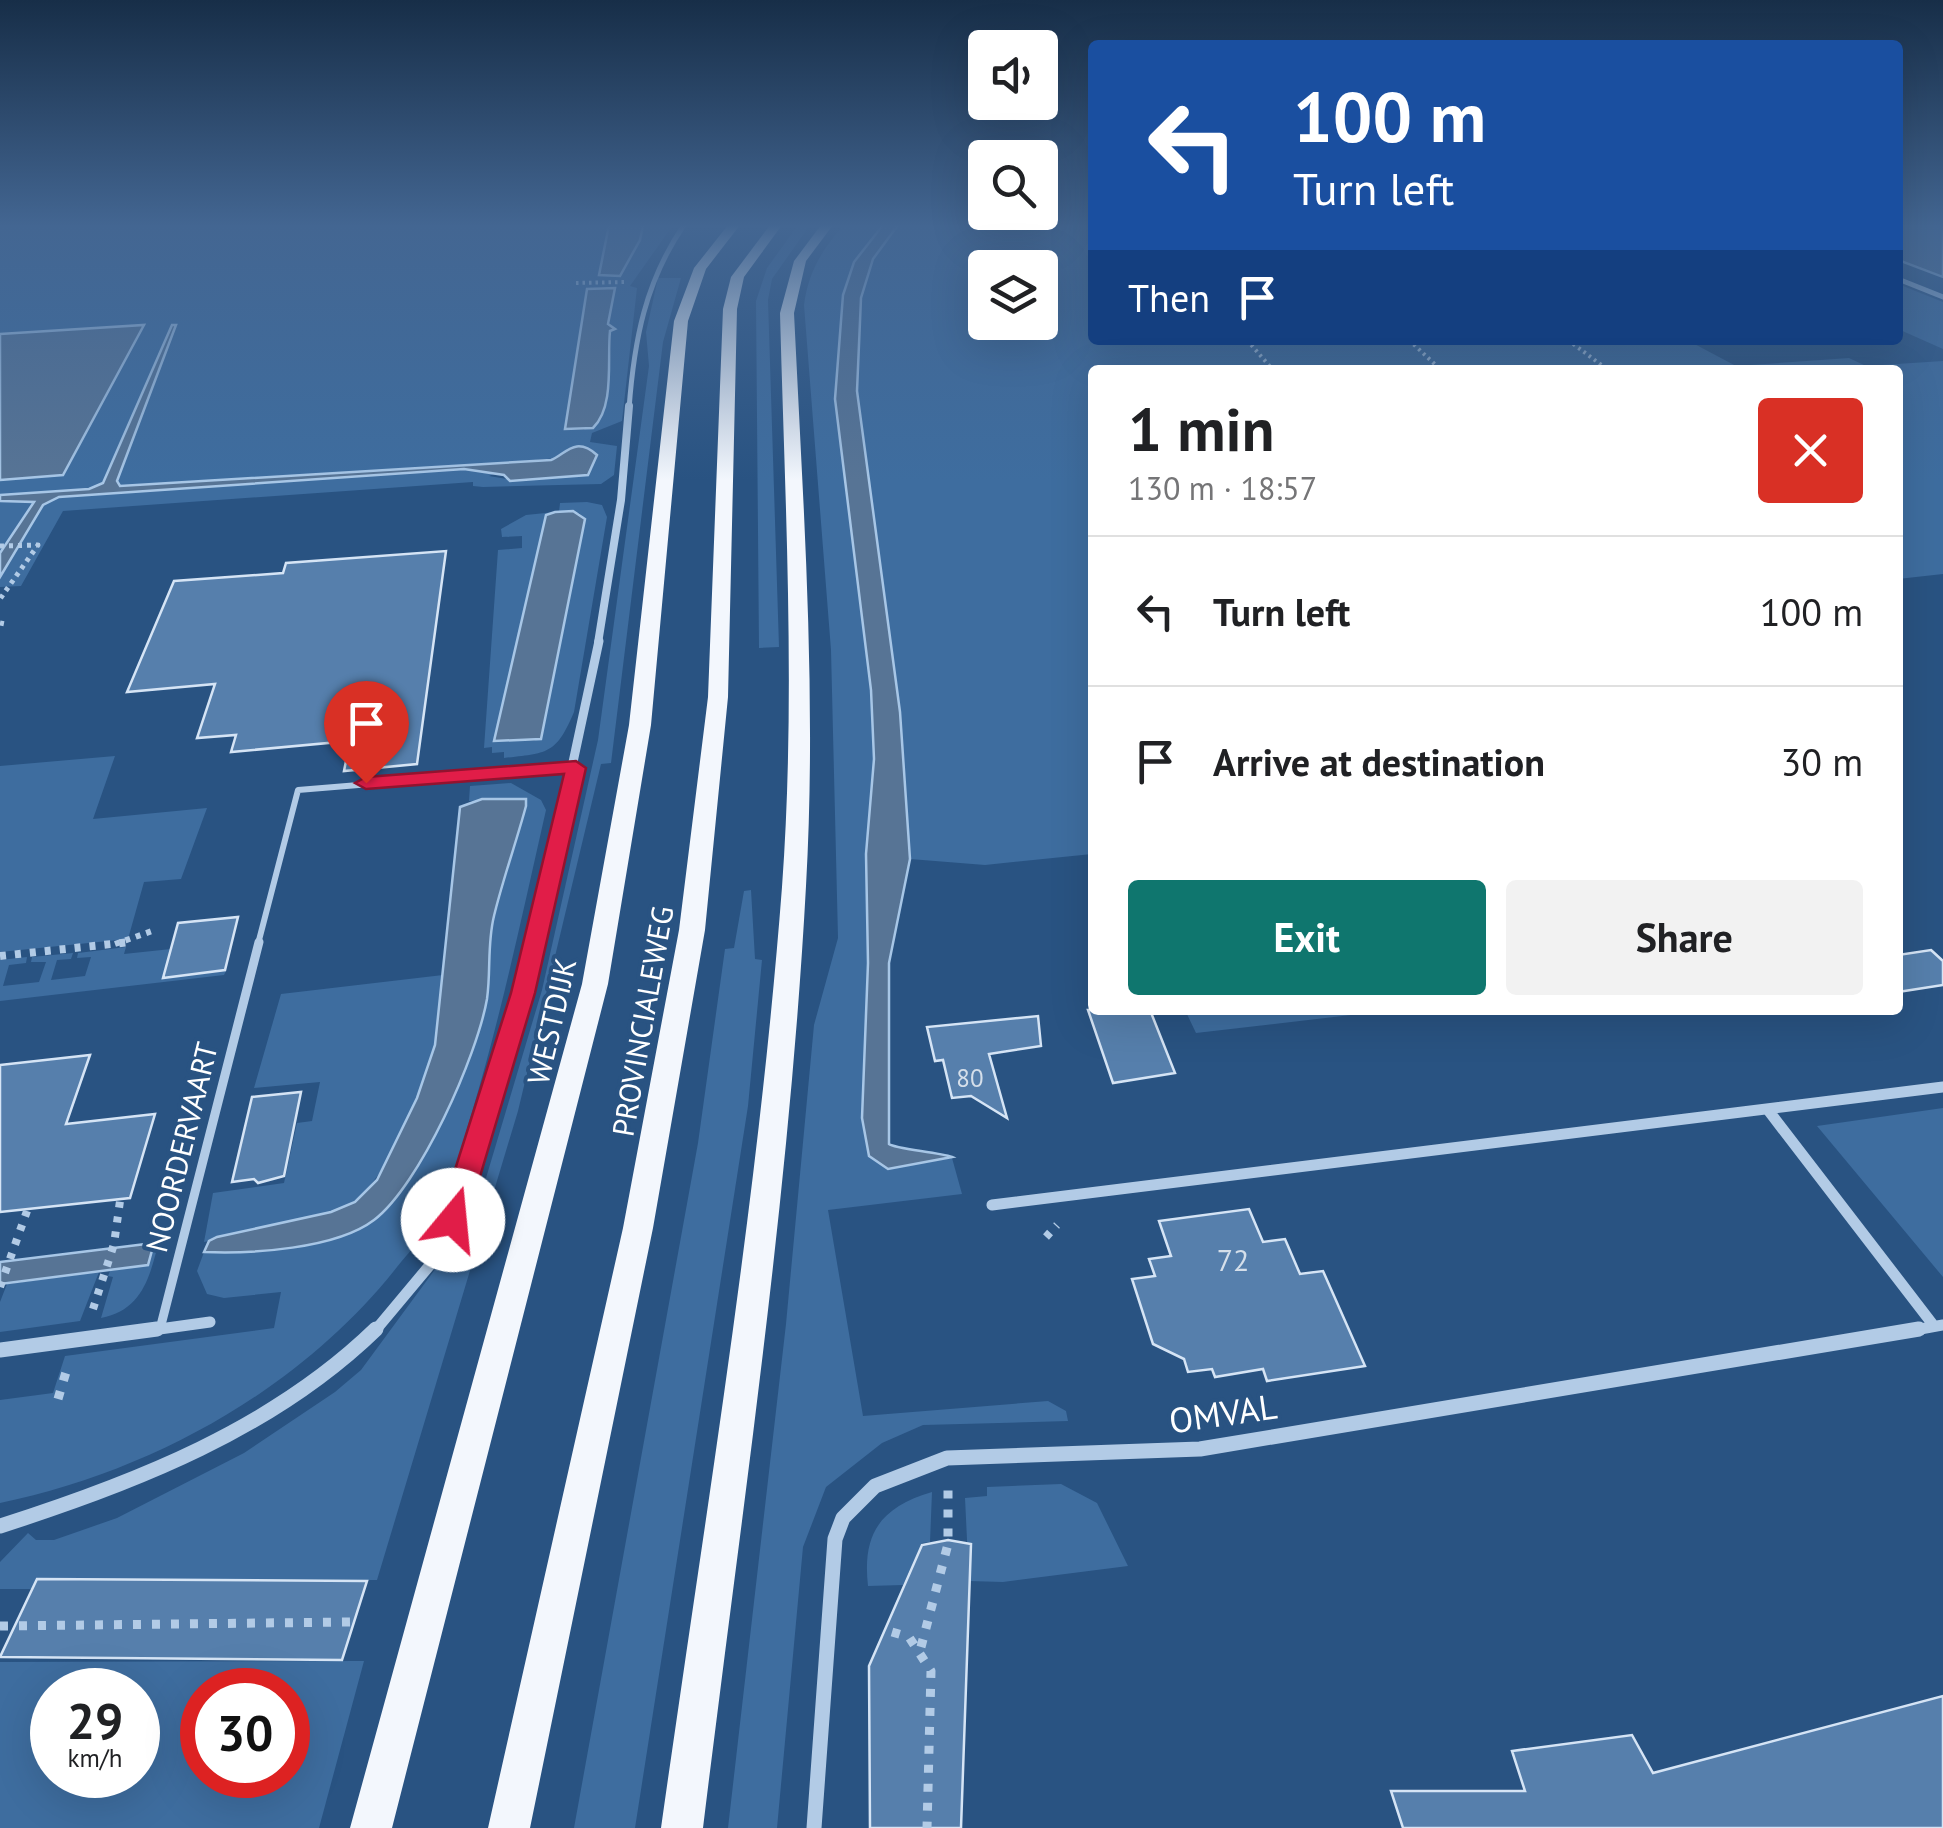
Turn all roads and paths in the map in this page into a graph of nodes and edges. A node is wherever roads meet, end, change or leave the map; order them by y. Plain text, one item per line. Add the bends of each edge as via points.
1 (639, 310) edge
2 (685, 310) edge
3 (730, 310) edge
4 (787, 310) edge
5 (1251, 345) edge
6 (1414, 345) edge
7 (1575, 345) edge
8 (1269, 365) edge
9 (1436, 365) edge
10 (1601, 365) edge
11 (0, 546) edge
12 (0, 599) edge
13 (576, 768) junction
14 (155, 930) dead end
15 (0, 956) edge
16 (1943, 1087) edge
17 (1768, 1110) junction
18 (120, 1202) dead end
19 (992, 1205) dead end
20 (27, 1211) dead end
21 (102, 1278) dead end
22 (0, 1287) edge
23 (210, 1322) dead end
24 (1939, 1326) edge
25 (160, 1329) junction
26 (0, 1350) edge
27 (947, 1458) junction
28 (0, 1526) edge
29 (350, 1622) dead end
30 (0, 1626) edge
31 (892, 1632) dead end
32 (921, 1648) junction
33 (370, 1828) edge
34 (510, 1828) edge
35 (682, 1828) edge
36 (814, 1828) edge
37 (927, 1828) edge

1 - 13 street, WESTDIJK via 619,512
2 - 33 main road, WESTDIJK via 640,725 595,984
3 - 34 main road, PROVINCIALEWEG via 718,697 692,930 638,1228
4 - 35 main road via 800,700 794,886 768,1168
5 - 8 path
6 - 9 path
7 - 10 path
11 - 12 path via 38,545
13 - 25 lane, NOORDERVAART via 298,790
13 - 28 street, WESTDIJK via 523,993 453,1220 435,1258 371,1331 320,1377 258,1418 118,1488
14 - 15 path via 128,943
16 - 17 street
17 - 19 street
17 - 24 street, OMVAL
18 - 21 path
20 - 22 path
23 - 25 street
24 - 27 street, OMVAL via 1185,1451
25 - 26 street
27 - 32 path via 948,1544
27 - 36 street, OMVAL via 875,1486 843,1518 835,1539
29 - 30 path
31 - 32 path
32 - 37 path via 931,1670

